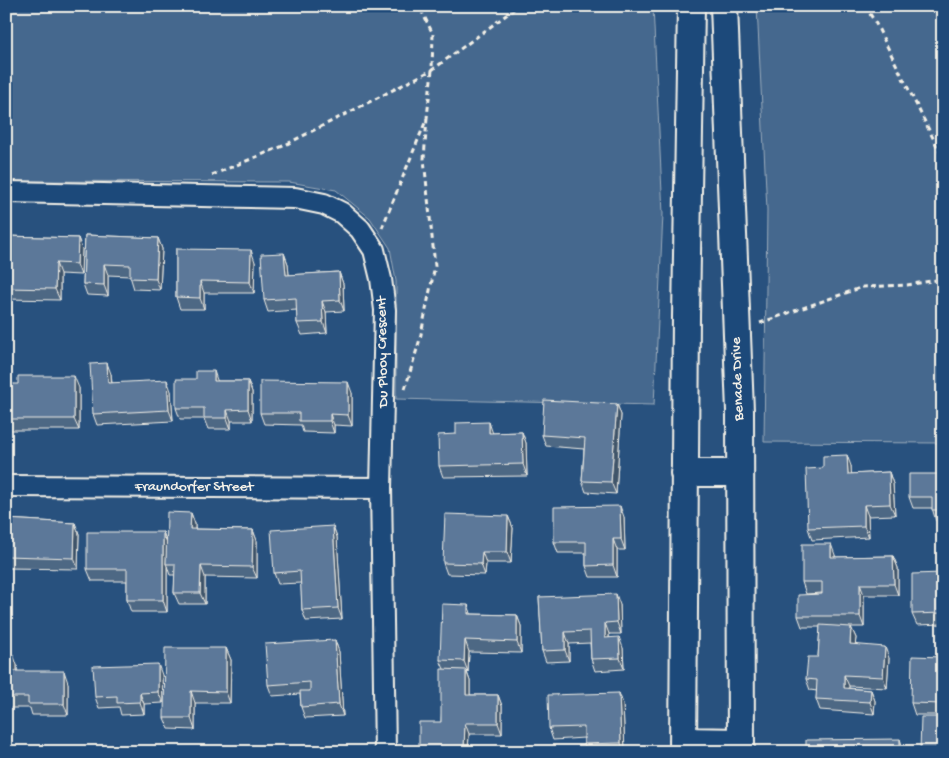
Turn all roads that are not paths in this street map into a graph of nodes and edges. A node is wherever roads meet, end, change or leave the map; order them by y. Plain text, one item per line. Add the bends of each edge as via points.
1 (690, 6) edge
2 (724, 6) edge
3 (6, 192) edge
4 (684, 473) junction
5 (739, 473) junction
6 (6, 486) edge
7 (381, 488) junction
8 (683, 747) edge
9 (741, 747) edge
10 (385, 752) edge

1 - 4 street
2 - 5 street, Benade Drive via 740,411
3 - 7 street, Du Plooy Crescent via 295,198 324,204 342,213 360,229 374,250 381,280 385,310
4 - 5 street
4 - 8 street
5 - 9 street, Benade Drive
6 - 7 street, Fraundorfer Street
7 - 10 street, Du Plooy Crescent
8 - 9 street

